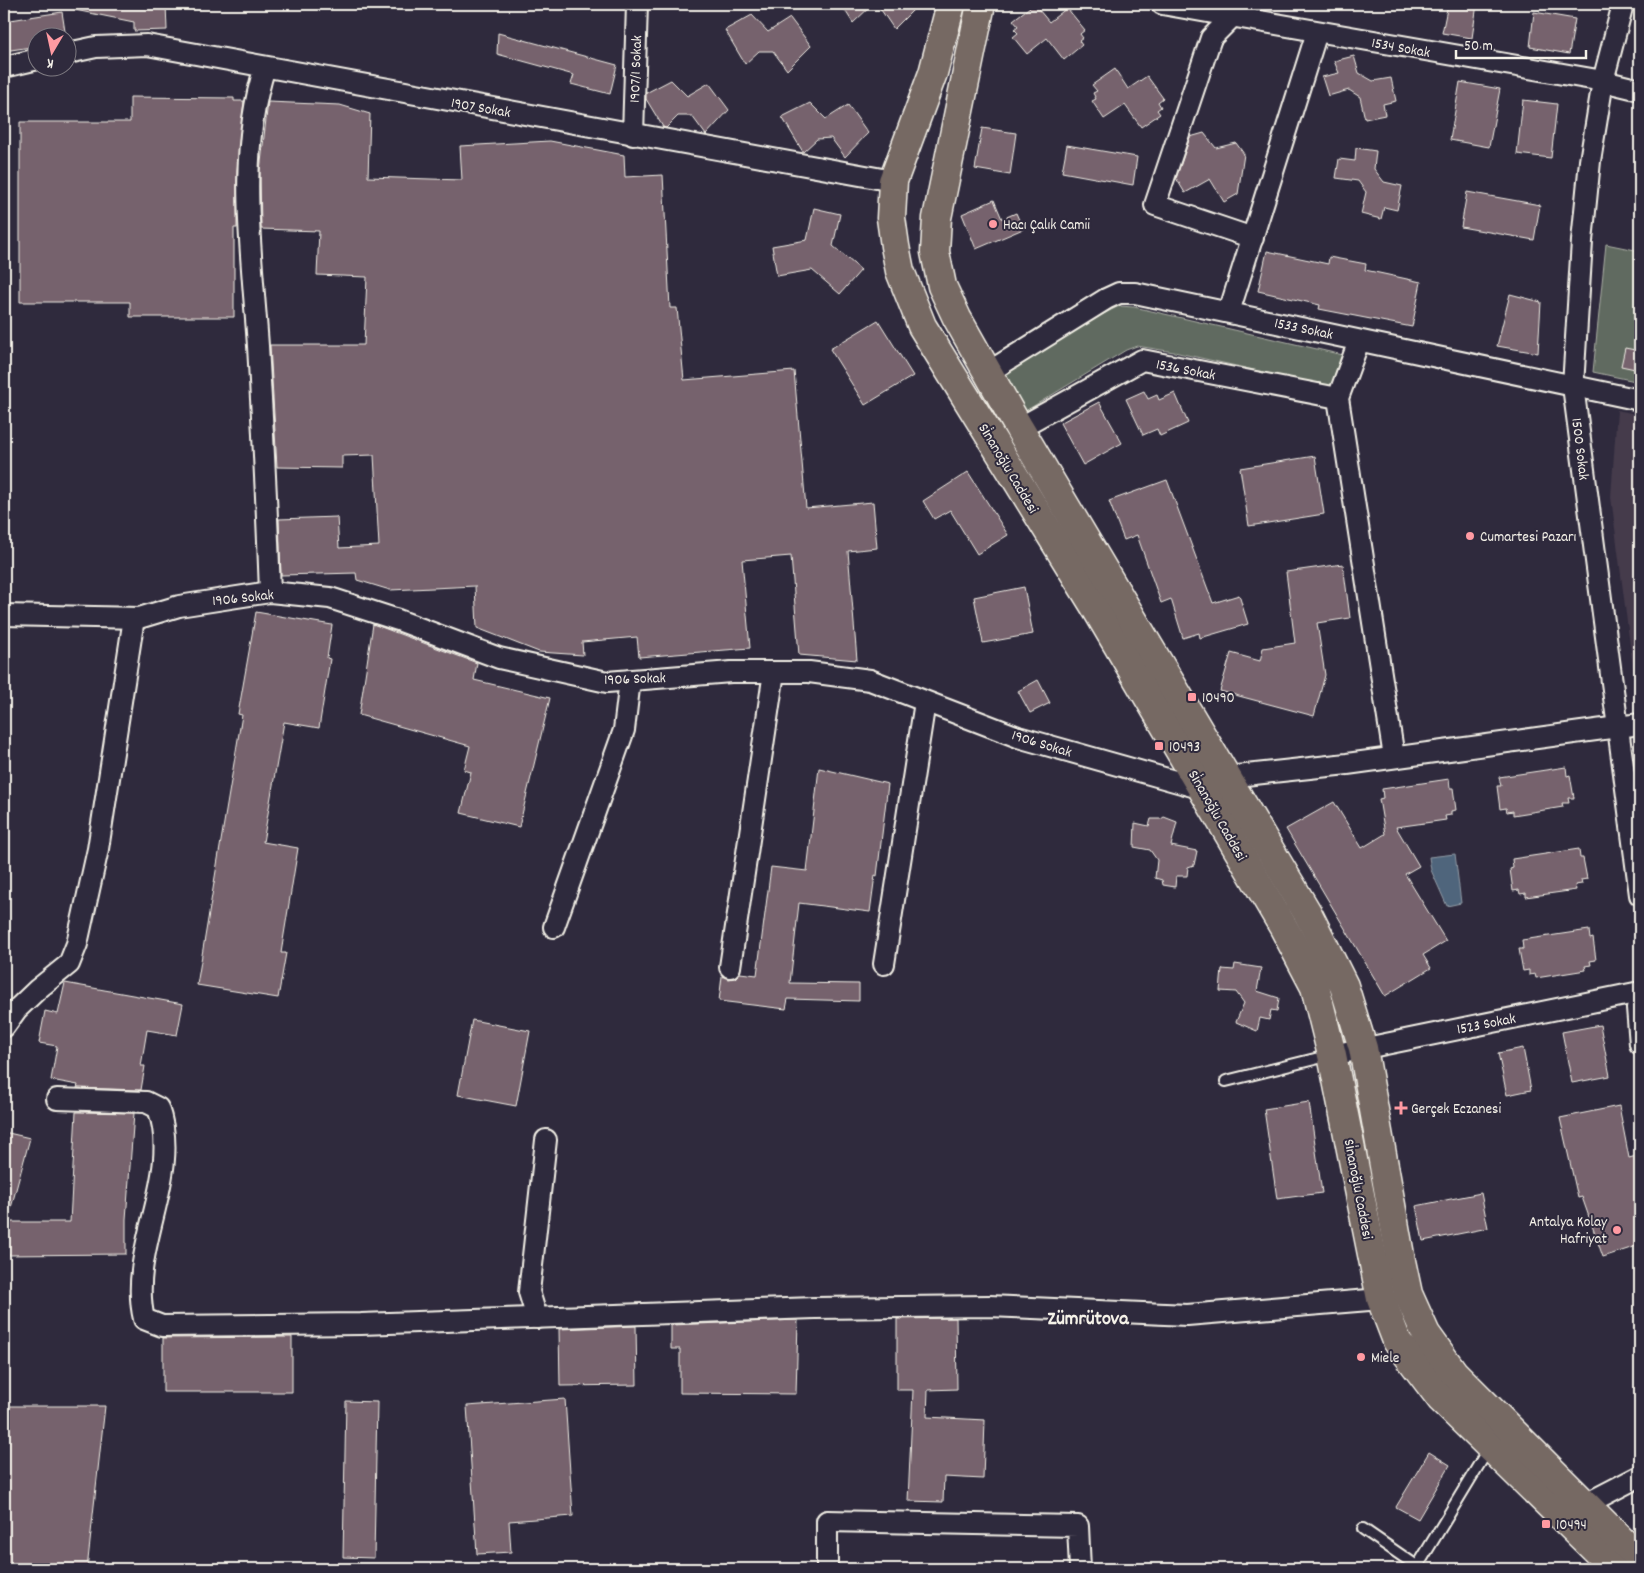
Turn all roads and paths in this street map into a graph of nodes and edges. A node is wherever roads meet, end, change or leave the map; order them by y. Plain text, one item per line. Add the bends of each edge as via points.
1 (637, 4) edge
2 (951, 4) edge
3 (981, 4) edge
4 (1162, 4) edge
5 (1623, 4) edge
6 (1235, 10) edge
7 (1317, 32) junction
8 (78, 51) edge
9 (28, 61) edge
10 (4, 67) edge
11 (265, 67) junction
12 (1603, 81) junction
13 (1640, 90) edge
14 (633, 135) junction
15 (894, 181) junction
16 (1253, 238) junction
17 (1230, 312) junction
18 (1359, 341) junction
19 (987, 372) junction
20 (1573, 386) junction
21 (1338, 398) junction
22 (1640, 400) edge
23 (1019, 428) junction
24 (270, 592) junction
25 (4, 615) edge
26 (134, 618) junction
27 (774, 672) junction
28 (630, 680) junction
29 (925, 702) junction
30 (1640, 724) edge
31 (1618, 727) junction
32 (1394, 757) junction
33 (1227, 777) junction
34 (1203, 789) junction
35 (1640, 895) edge
36 (554, 927) dead end
37 (884, 964) dead end
38 (730, 967) dead end
39 (1640, 992) edge
40 (1640, 998) edge
41 (4, 1028) edge
42 (1640, 1044) edge
43 (1363, 1048) junction
44 (1332, 1055) junction
45 (1226, 1080) dead end
46 (58, 1099) dead end
47 (546, 1140) dead end
48 (1381, 1299) junction
49 (536, 1318) junction
50 (1490, 1447) junction
51 (1640, 1476) edge
52 (1586, 1504) junction
53 (1363, 1529) dead end
54 (1640, 1559) edge
55 (1419, 1568) edge
56 (827, 1569) edge
57 (1080, 1569) edge
58 (1614, 1569) edge

1 - 14 street, 1907/1 Sokak
2 - 15 main road, Si̇nanoğlu Caddesi via 933,73
3 - 19 main road, Si̇nanoğlu Caddesi via 937,218 935,252 942,286
4 - 6 street, 1534 Sokak
5 - 12 street, 1500 Sokak
6 - 7 street, 1534 Sokak
6 - 16 street via 1211,38 1155,205
7 - 12 street, 1534 Sokak
7 - 16 street
8 - 11 street, 1907 Sokak via 147,45
9 - 10 street
11 - 14 street, 1907 Sokak
11 - 24 street via 252,120 249,211
12 - 13 street, 1534 Sokak
12 - 20 street, 1500 Sokak via 1582,240
14 - 15 street, 1907 Sokak
15 - 34 main road, Si̇nanoğlu Caddesi via 891,218 895,246 900,271 922,326
16 - 17 street
17 - 18 street, 1533 Sokak
17 - 19 street, 1533 Sokak via 1135,293 1119,293
18 - 20 street, 1533 Sokak
18 - 21 street
19 - 23 main road, Si̇nanoğlu Caddesi
20 - 22 street, 1533 Sokak
20 - 31 street, 1500 Sokak
21 - 23 street, 1536 Sokak via 1142,360
21 - 32 street
23 - 33 main road, Si̇nanoğlu Caddesi
24 - 26 street, 1906 Sokak via 179,606
24 - 28 street, 1906 Sokak via 330,598 499,658 607,682
25 - 26 street, 1906 Sokak
26 - 41 street via 98,849 77,944 69,964 17,1009
27 - 28 street, 1906 Sokak
27 - 29 street, 1906 Sokak via 809,672 870,680
27 - 38 street
28 - 36 street via 624,730
29 - 34 street, 1906 Sokak via 1018,737
29 - 37 street
30 - 31 street
31 - 32 street
31 - 35 street, 1500 Sokak
32 - 33 street
33 - 43 main road, Si̇nanoğlu Caddesi via 1308,914 1340,978
34 - 44 main road, Si̇nanoğlu Caddesi via 1315,987
39 - 43 street, 1523 Sokak
40 - 42 street via 1637,1008
43 - 44 street, 1523 Sokak
43 - 52 main road, Si̇nanoğlu Caddesi via 1408,1294 1426,1334 1454,1373
44 - 45 lane
44 - 48 main road, Si̇nanoğlu Caddesi
46 - 49 street via 146,1102 158,1108 165,1126 164,1154 153,1221 140,1268 140,1301 144,1319 162,1326
47 - 49 street via 529,1292
48 - 49 street via 1187,1315 989,1306 815,1308
48 - 50 main road, Si̇nanoğlu Caddesi via 1397,1341 1441,1399
50 - 55 lane
50 - 58 main road, Si̇nanoğlu Caddesi
51 - 52 street
52 - 54 main road, Si̇nanoğlu Caddesi
53 - 55 lane
56 - 57 street via 827,1521 1078,1526

